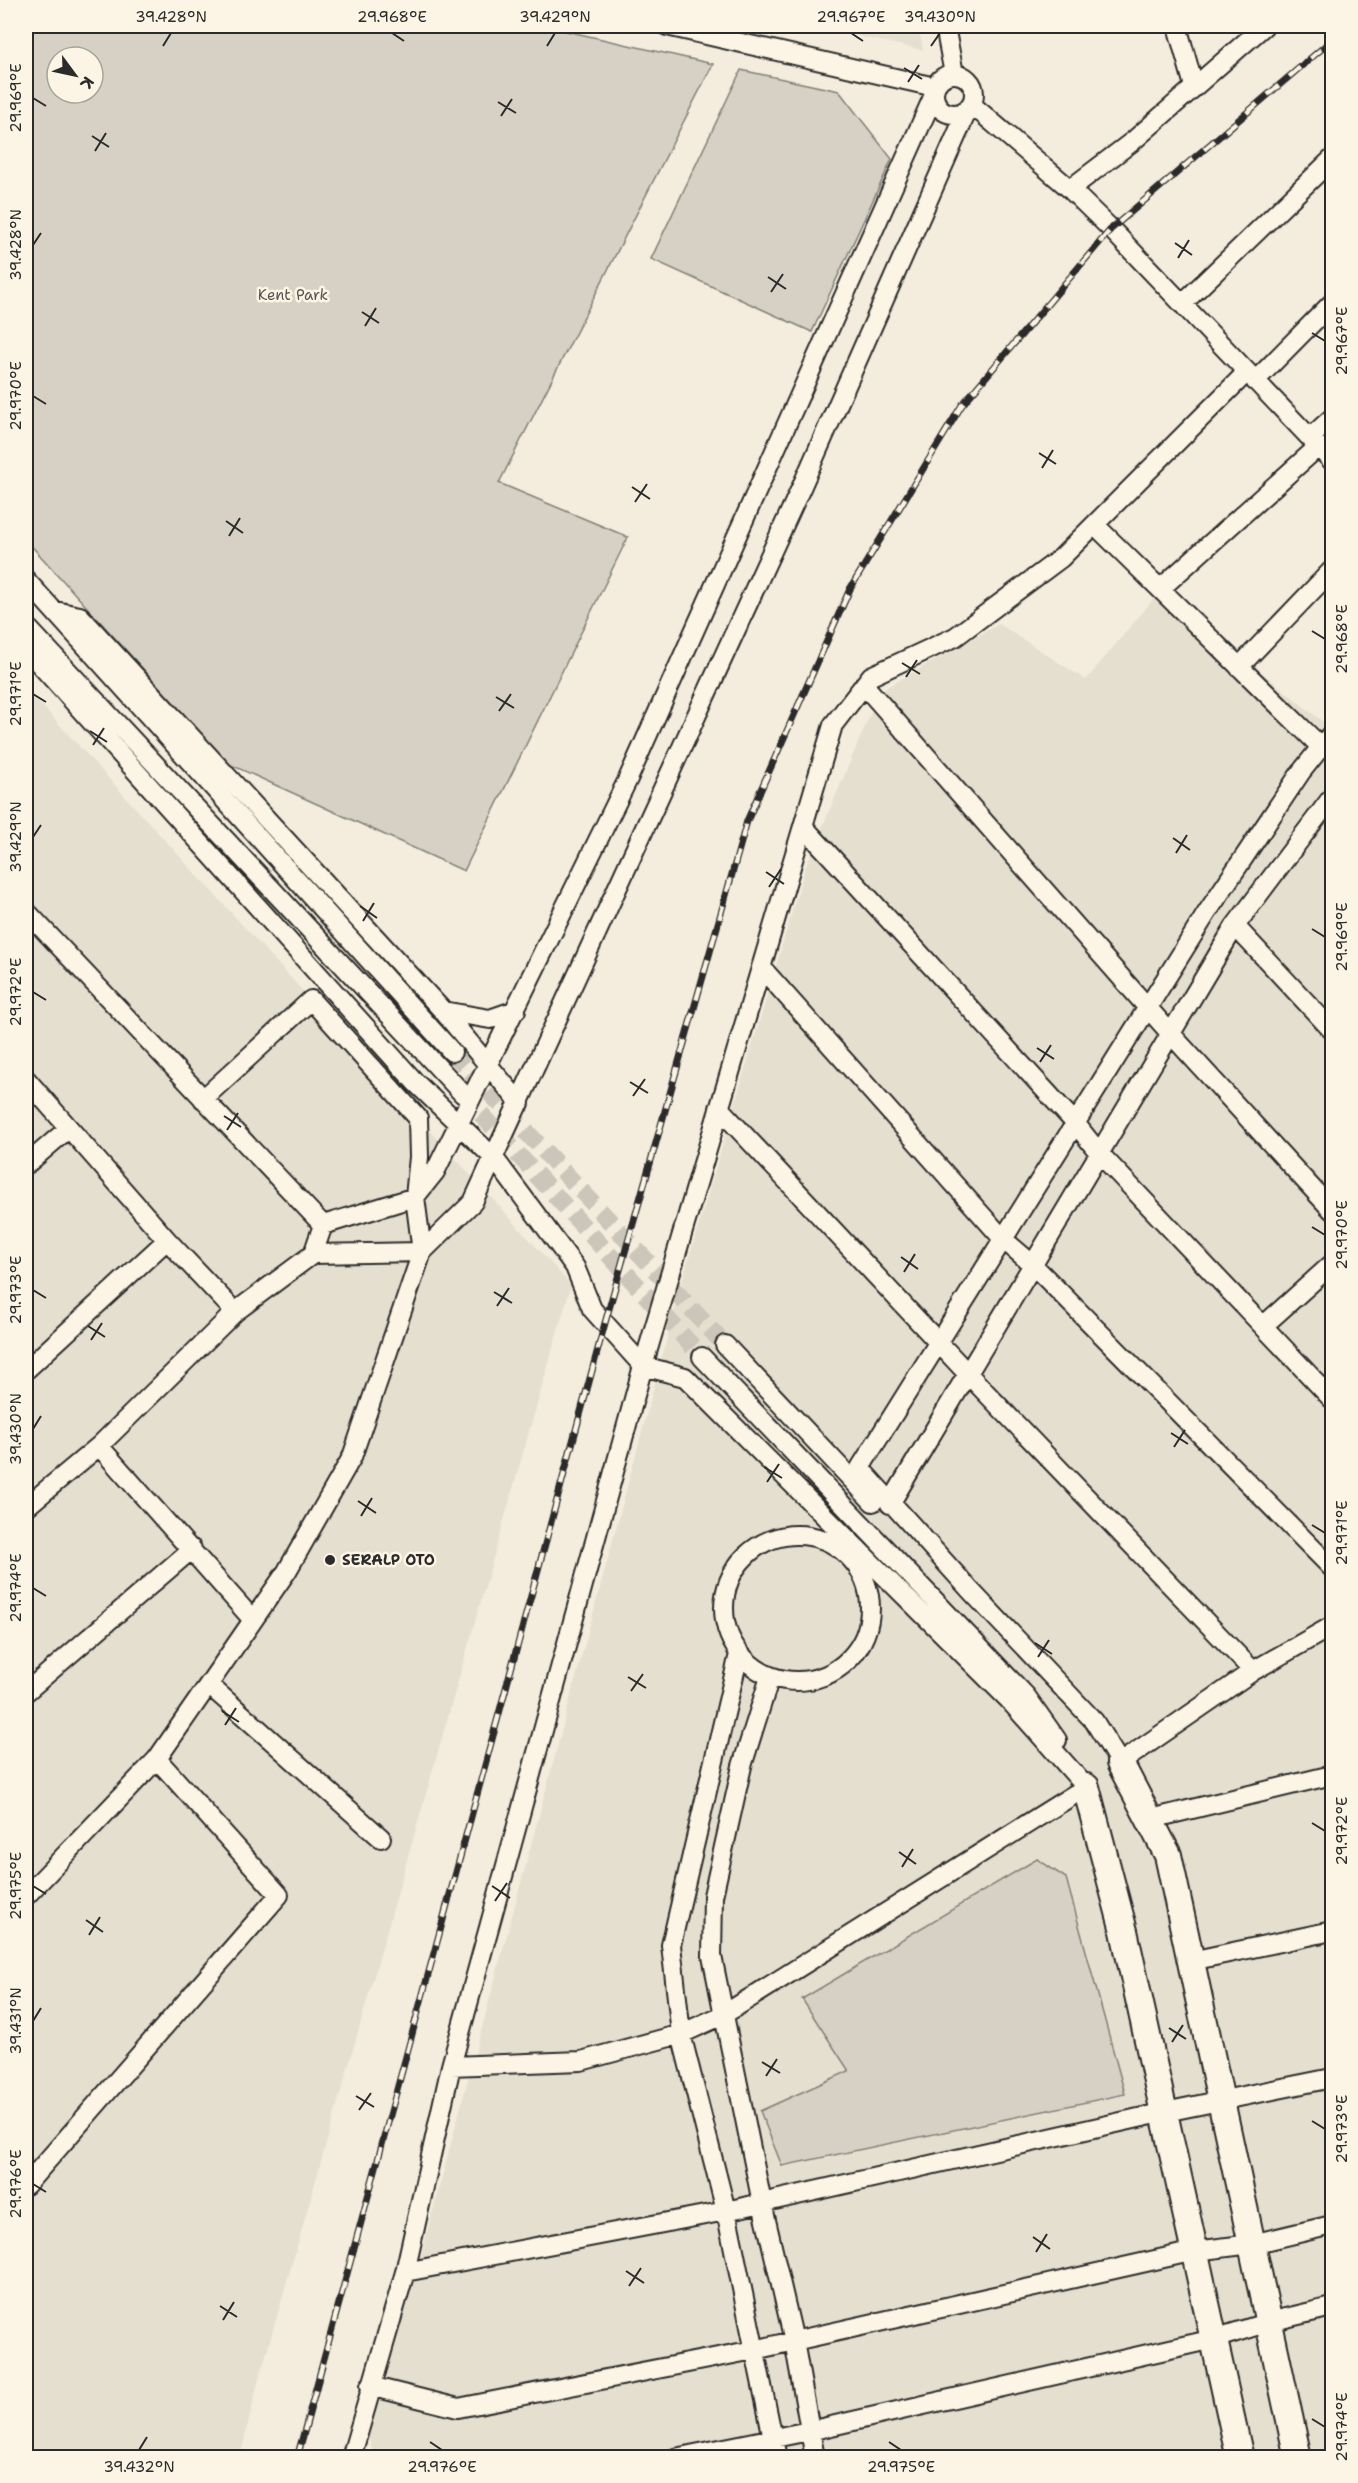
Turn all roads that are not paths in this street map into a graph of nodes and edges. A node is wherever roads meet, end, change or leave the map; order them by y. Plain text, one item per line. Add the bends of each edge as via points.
1 (667, 26) edge
2 (945, 26) edge
3 (1177, 26) edge
4 (1264, 26) edge
5 (954, 74) junction
6 (1194, 86) junction
7 (935, 91) junction
8 (970, 105) junction
9 (1332, 159) edge
10 (1070, 189) junction
11 (1332, 303) edge
12 (1182, 304) junction
13 (1251, 376) junction
14 (1332, 418) edge
15 (1315, 442) junction
16 (1332, 461) edge
17 (1095, 525) junction
18 (1332, 570) edge
19 (26, 580) edge
20 (1160, 589) junction
21 (55, 611) junction
22 (26, 626) edge
23 (26, 648) edge
24 (1239, 667) junction
25 (864, 685) junction
26 (1327, 740) edge
27 (1332, 797) edge
28 (803, 826) junction
29 (26, 911) edge
30 (1234, 926) junction
31 (761, 967) junction
32 (1149, 1007) junction
33 (516, 1010) junction
34 (443, 1011) junction
35 (1332, 1030) edge
36 (1170, 1033) junction
37 (453, 1052) tunnel mouth
38 (489, 1066) junction
39 (26, 1079) edge
40 (463, 1094) tunnel mouth
41 (203, 1099) junction
42 (520, 1103) junction
43 (719, 1108) junction
44 (1076, 1124) junction
45 (459, 1125) junction
46 (69, 1128) junction
47 (1099, 1152) junction
48 (494, 1158) junction
49 (26, 1165) edge
50 (415, 1197) junction
51 (1332, 1210) edge
52 (323, 1225) junction
53 (167, 1240) junction
54 (1004, 1240) junction
55 (422, 1252) junction
56 (313, 1254) junction
57 (1032, 1264) junction
58 (1332, 1264) edge
59 (235, 1312) junction
60 (1263, 1326) junction
61 (940, 1342) junction
62 (725, 1345) tunnel mouth
63 (702, 1357) tunnel mouth
64 (643, 1366) junction
65 (26, 1370) edge
66 (967, 1373) junction
67 (1332, 1399) edge
68 (99, 1446) junction
69 (890, 1504) junction
70 (26, 1506) edge
71 (192, 1549) junction
72 (1332, 1568) edge
73 (253, 1620) junction
74 (1332, 1626) edge
75 (739, 1654) junction
76 (1253, 1671) junction
77 (770, 1677) junction
78 (209, 1685) junction
79 (26, 1692) edge
80 (157, 1759) junction
81 (1119, 1763) junction
82 (1332, 1775) edge
83 (1086, 1787) junction
84 (1151, 1819) junction
85 (381, 1838) dead end
86 (26, 1896) edge
87 (1332, 1931) edge
88 (1191, 1961) junction
89 (723, 2015) junction
90 (681, 2034) junction
91 (451, 2066) junction
92 (1332, 2078) edge
93 (1221, 2100) junction
94 (1165, 2112) junction
95 (26, 2185) edge
96 (762, 2203) junction
97 (726, 2211) junction
98 (1332, 2224) edge
99 (1252, 2244) junction
100 (1195, 2251) junction
101 (405, 2272) junction
102 (1332, 2307) edge
103 (1269, 2322) junction
104 (1214, 2339) junction
105 (794, 2341) junction
106 (754, 2350) junction
107 (370, 2386) junction
108 (809, 2431) junction
109 (773, 2438) junction
110 (351, 2457) edge
111 (675, 2457) edge
112 (777, 2457) edge
113 (815, 2457) edge
114 (1240, 2457) edge
115 (1298, 2457) edge

1 - 7 street
2 - 5 street
3 - 6 street
4 - 6 street
5 - 7 street via 942,78
5 - 8 street via 965,78 972,87
6 - 10 street via 1133,141
7 - 8 street via 936,103 948,113 963,112
7 - 33 street via 628,779
8 - 10 street
8 - 42 street
9 - 12 street
10 - 12 street
11 - 13 street
12 - 13 street
13 - 15 street
13 - 17 street
14 - 15 street
15 - 16 street
15 - 20 street
17 - 20 street
17 - 25 street via 1061,558 955,637 871,676
18 - 24 street
19 - 21 street
20 - 24 street
21 - 34 street via 80,616
21 - 37 street
22 - 40 street
23 - 45 street via 416,1083
24 - 26 street
25 - 28 street via 833,726
25 - 32 street
26 - 32 street via 1301,772 1208,911
27 - 30 street
28 - 31 street
28 - 44 street
29 - 41 street
30 - 35 street
30 - 36 street
31 - 43 street
31 - 54 street
32 - 36 street
32 - 44 street
33 - 34 street via 490,1019
33 - 38 street
34 - 38 street
36 - 47 street
36 - 51 street
38 - 42 street
38 - 45 street
39 - 46 street
41 - 50 street via 311,1000 418,1118
41 - 52 street
42 - 48 street
43 - 61 street
43 - 64 street
44 - 47 street
44 - 54 street
45 - 48 street
45 - 50 street via 435,1172
46 - 49 street
46 - 53 street
47 - 57 street
47 - 60 street
48 - 55 street via 473,1202
48 - 64 street via 575,1267 592,1309
50 - 52 street
50 - 55 street
52 - 56 street
53 - 59 street
53 - 65 street
54 - 57 street
54 - 61 street
55 - 56 street
55 - 73 street via 352,1457 287,1571
56 - 59 street
57 - 66 street
57 - 72 street
58 - 60 street
59 - 68 street
60 - 67 street
61 - 66 street
61 - 69 street via 860,1468
62 - 81 street
63 - 83 street via 1026,1696
64 - 83 street via 685,1377 1008,1700
64 - 91 street
66 - 69 street
66 - 76 street
68 - 70 street
68 - 71 street
69 - 81 street via 1094,1721
71 - 73 street
71 - 79 street
73 - 78 street
74 - 76 street
75 - 77 street
75 - 77 street via 727,1632 723,1608 728,1583 740,1562 758,1545 782,1536 806,1535 830,1542 850,1557 864,1578 870,1601 868,1626 858,1649 841,1667 818,1678 794,1682
75 - 90 street via 671,1945
76 - 81 street
77 - 89 street via 742,1766 713,1896 712,1956
78 - 80 street
78 - 85 street
80 - 86 street
80 - 95 street via 279,1895
81 - 84 main road
82 - 84 street
83 - 89 street
83 - 94 main road via 1124,1930
84 - 88 main road via 1168,1855
87 - 88 street
88 - 93 main road
89 - 90 street
89 - 96 street
90 - 91 street via 581,2061
90 - 97 street
91 - 101 street
92 - 93 street
93 - 94 street
93 - 99 main road
94 - 96 street
94 - 100 main road
96 - 97 street
96 - 105 street
97 - 101 street
97 - 106 street
98 - 99 street
99 - 100 street
99 - 103 main road
100 - 104 main road
100 - 105 street
101 - 107 street
102 - 103 street
103 - 104 street
103 - 115 main road
104 - 108 street
104 - 114 main road
105 - 106 street
105 - 108 street
106 - 107 street via 458,2408
106 - 109 street
107 - 110 street
108 - 109 street
108 - 113 street
109 - 111 street
109 - 112 street

